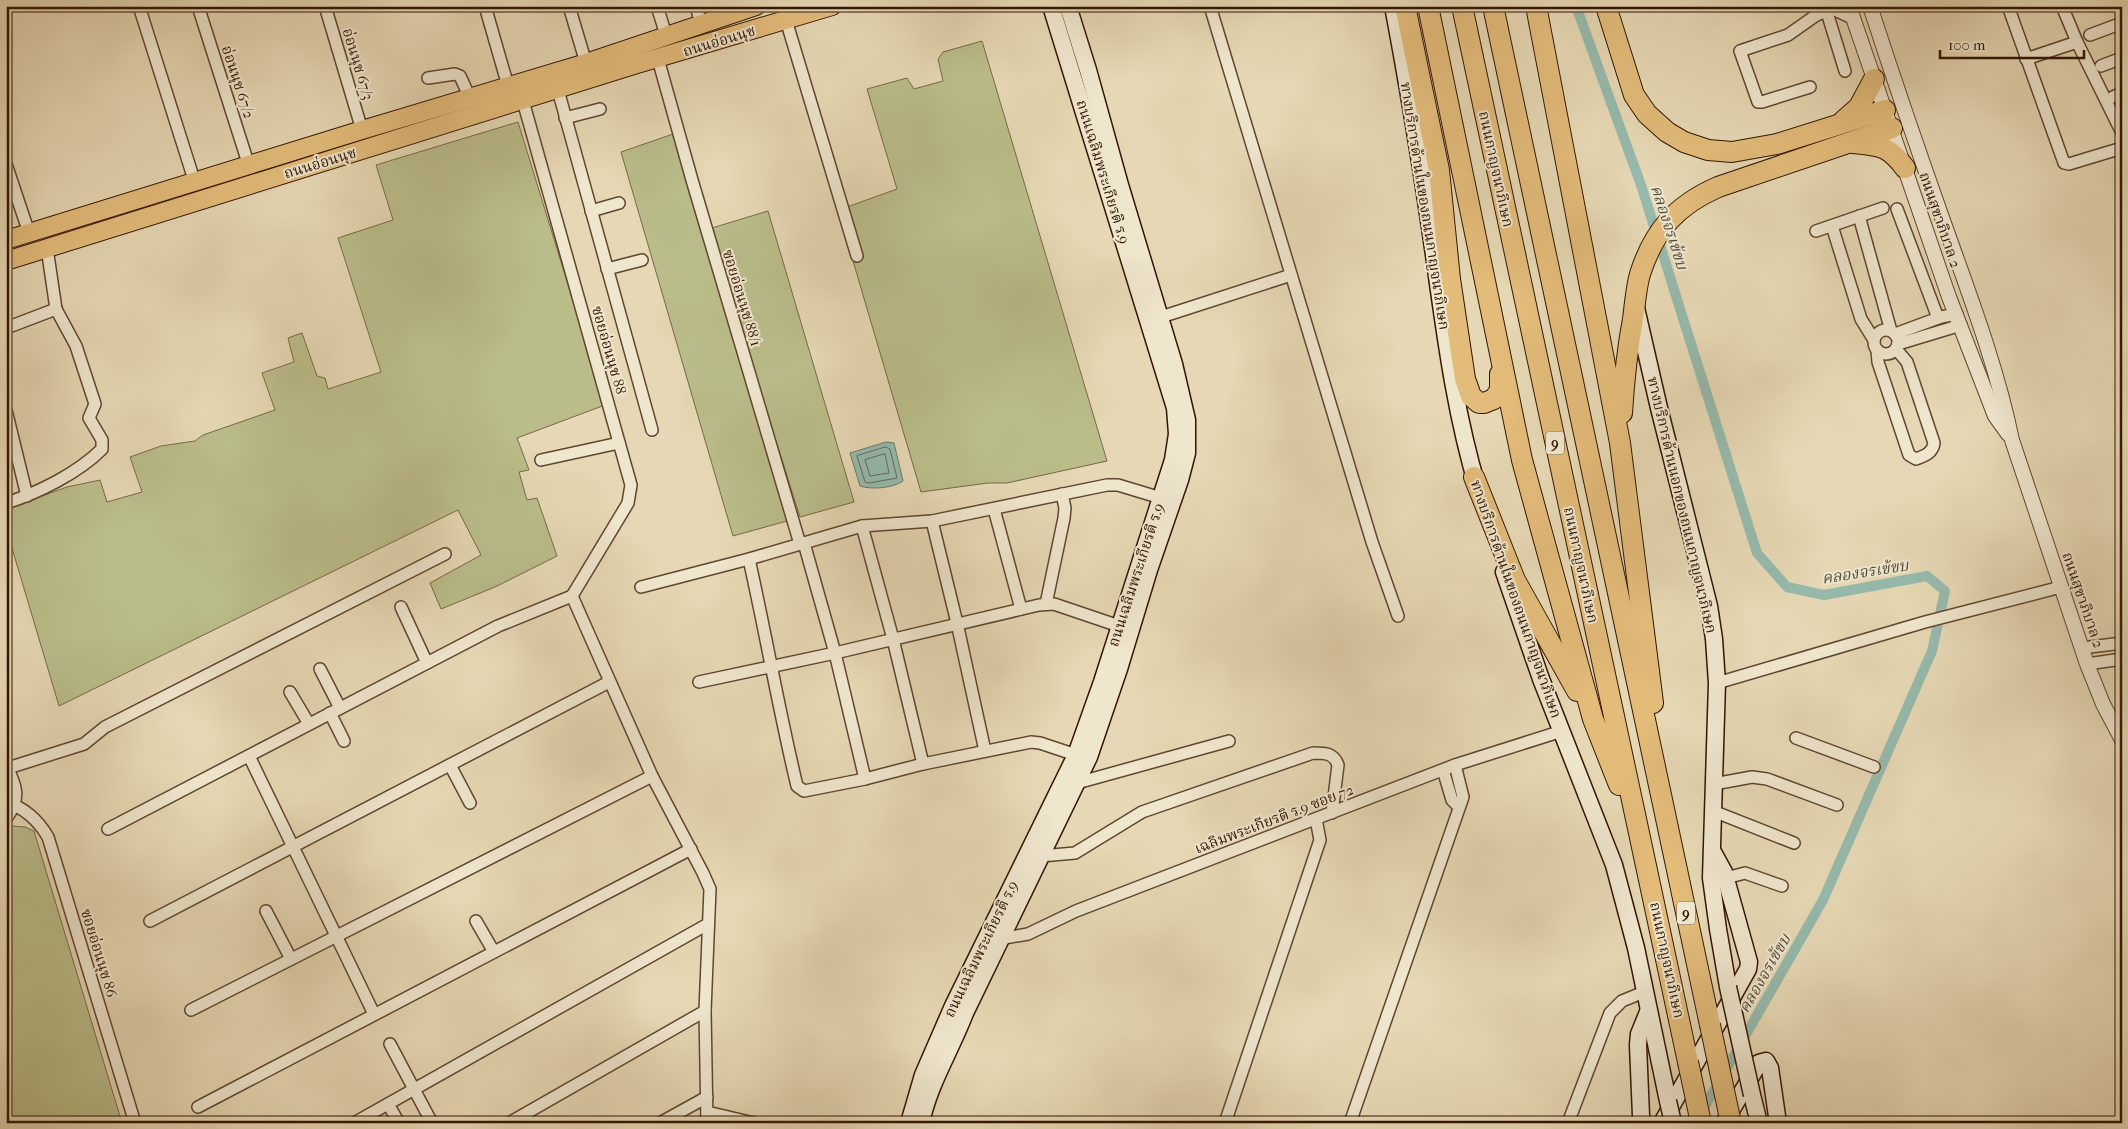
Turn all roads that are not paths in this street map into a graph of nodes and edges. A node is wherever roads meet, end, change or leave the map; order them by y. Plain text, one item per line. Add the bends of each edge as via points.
1 (139, 6) edge
2 (198, 6) edge
3 (325, 6) edge
4 (485, 6) edge
5 (569, 6) edge
6 (657, 6) edge
7 (696, 6) edge
8 (755, 6) edge
9 (800, 6) edge
10 (832, 6) edge
11 (1051, 6) edge
12 (1068, 6) edge
13 (1210, 6) edge
14 (1393, 6) edge
15 (1404, 6) edge
16 (1428, 6) edge
17 (1462, 6) edge
18 (1493, 6) edge
19 (1536, 6) edge
20 (1606, 6) edge
21 (1870, 6) edge
22 (2008, 6) edge
23 (2062, 6) edge
24 (1823, 9) edge
25 (1851, 13) edge
26 (780, 17) junction
27 (2122, 23) edge
28 (701, 24) junction
29 (2090, 35) dead end
30 (672, 40) junction
31 (2077, 42) junction
32 (2122, 58) edge
33 (658, 59) junction
34 (2026, 59) junction
35 (586, 63) junction
36 (634, 65) junction
37 (2101, 66) dead end
38 (1845, 71) dead end
39 (428, 78) dead end
40 (1874, 79) junction
41 (508, 86) junction
42 (1810, 87) dead end
43 (558, 90) junction
44 (470, 98) junction
45 (523, 101) junction
46 (600, 109) dead end
47 (1897, 116) junction
48 (565, 118) junction
49 (362, 130) junction
50 (1842, 133) junction
51 (2122, 133) edge
52 (1777, 144) junction
53 (2122, 148) edge
54 (6, 164) edge
55 (1785, 164) junction
56 (249, 166) junction
57 (1905, 168) junction
58 (195, 183) junction
59 (619, 203) dead end
60 (1883, 208) dead end
61 (1897, 209) dead end
62 (591, 211) junction
63 (1859, 216) junction
64 (1832, 226) junction
65 (1816, 231) dead end
66 (29, 233) junction
67 (6, 240) edge
68 (47, 248) junction
69 (857, 256) dead end
70 (642, 260) dead end
71 (6, 261) edge
72 (607, 269) junction
73 (1291, 275) junction
74 (1635, 303) junction
75 (56, 309) junction
76 (1491, 316) junction
77 (1161, 318) junction
78 (1938, 318) junction
79 (1959, 319) junction
80 (6, 328) edge
81 (1895, 339) junction
82 (1875, 345) junction
83 (6, 410) edge
84 (652, 430) dead end
85 (2012, 440) junction
86 (619, 443) junction
87 (1620, 443) junction
88 (541, 460) dead end
89 (1474, 477) junction
90 (1062, 494) junction
91 (27, 496) junction
92 (1161, 498) junction
93 (6, 502) edge
94 (994, 509) junction
95 (932, 521) junction
96 (862, 526) junction
97 (802, 544) junction
98 (445, 554) dead end
99 (749, 559) junction
100 (641, 587) dead end
101 (2061, 587) junction
102 (572, 596) junction
103 (1046, 604) junction
104 (401, 607) dead end
105 (1021, 609) junction
106 (1398, 616) dead end
107 (957, 623) junction
108 (1118, 626) junction
109 (893, 639) junction
110 (2122, 643) edge
111 (2082, 648) junction
112 (835, 653) junction
113 (2122, 659) edge
114 (427, 662) junction
115 (2087, 664) junction
116 (772, 666) junction
117 (320, 669) dead end
118 (609, 682) junction
119 (699, 682) dead end
120 (1717, 683) junction
121 (290, 692) dead end
122 (335, 710) junction
123 (1593, 719) junction
124 (309, 724) junction
125 (1562, 732) junction
126 (1796, 738) dead end
127 (2122, 740) edge
128 (1229, 741) dead end
129 (344, 742) dead end
130 (985, 751) junction
131 (1076, 755) junction
132 (249, 756) junction
133 (923, 764) junction
134 (450, 765) junction
135 (1455, 765) junction
136 (7, 767) edge
137 (1874, 767) dead end
138 (1443, 770) junction
139 (652, 776) junction
140 (865, 779) junction
141 (1077, 783) junction
142 (1714, 784) junction
143 (1662, 802) junction
144 (10, 803) edge
145 (470, 803) dead end
146 (1837, 805) dead end
147 (1459, 807) junction
148 (1713, 811) junction
149 (1332, 813) junction
150 (6, 819) edge
151 (1316, 819) junction
152 (108, 829) dead end
153 (1794, 843) dead end
154 (1642, 845) junction
155 (292, 847) junction
156 (691, 849) junction
157 (1711, 850) junction
158 (1042, 856) junction
159 (1726, 878) junction
160 (1782, 886) dead end
161 (266, 911) dead end
162 (150, 921) dead end
163 (476, 921) dead end
164 (708, 924) junction
165 (337, 936) junction
166 (999, 939) junction
167 (494, 952) junction
168 (291, 960) junction
169 (1644, 992) junction
170 (191, 1010) dead end
171 (705, 1011) junction
172 (1648, 1012) junction
173 (374, 1014) junction
174 (390, 1044) dead end
175 (413, 1090) junction
176 (707, 1096) junction
177 (388, 1104) junction
178 (198, 1107) dead end
179 (707, 1117) edge
180 (135, 1123) edge
181 (354, 1123) edge
182 (399, 1123) edge
183 (432, 1123) edge
184 (509, 1123) edge
185 (660, 1123) edge
186 (754, 1123) edge
187 (909, 1123) edge
188 (920, 1123) edge
189 (1225, 1123) edge
190 (1350, 1123) edge
191 (1568, 1123) edge
192 (1643, 1123) edge
193 (1662, 1123) edge
194 (1673, 1123) edge
195 (1701, 1123) edge
196 (1724, 1123) edge
197 (1731, 1123) edge
198 (1759, 1123) edge
199 (1778, 1123) edge

1 - 58 street
2 - 56 street, อ่อนนุช 67/2
3 - 49 street, อ่อนนุช 67/3
4 - 41 street
5 - 35 street
6 - 30 street
7 - 28 street
8 - 28 main road, ถนนอ่อนนุช
9 - 26 main road, ถนนอ่อนนุช
10 - 26 main road, ถนนอ่อนนุช
11 - 92 main road, ถนนเฉลิมพระเกียรติ ร.9 via 1175,408 1177,434 1173,460
12 - 77 main road, ถนนเฉลิมพระเกียรติ ร.9
13 - 73 street
14 - 89 main road, ทางบริการด้านในของถนนกาญจนาภิเษก via 1451,377
15 - 76 highway via 1439,170 1449,272 1465,379 1471,396 1479,403 1494,400 1500,390
16 - 76 highway
17 - 154 highway, ถนนกาญจนาภิเษก / 9
18 - 143 highway, ถนนกาญจนาภิเษก / 9
19 - 87 highway
20 - 52 highway via 1634,95 1647,114 1668,132 1684,142 1708,150 1732,152
21 - 47 street, ถนนสุขาภิบาล 2
22 - 34 street
23 - 31 street
24 - 25 street
24 - 38 street
24 - 42 street via 1788,35 1740,51 1758,102
25 - 40 street, ถนนสุขาภิบาล 2
26 - 30 main road, ถนนอ่อนนุช
26 - 33 main road, ถนนอ่อนนุช
26 - 69 street
27 - 29 street
28 - 30 main road, ถนนอ่อนนุช
30 - 35 main road, ถนนอ่อนนุช via 633,46
30 - 36 main road, ถนนอ่อนนุช
31 - 34 street
31 - 51 street
32 - 37 street
33 - 36 main road, ถนนอ่อนนุช
33 - 97 street, ซอยอ่อนนุช 88/1
34 - 53 street via 2064,163
35 - 41 main road, ถนนอ่อนนุช
36 - 43 main road, ถนนอ่อนนุช
39 - 44 street via 460,76
40 - 47 street, ถนนสุขาภิบาล 2
40 - 50 highway
41 - 44 main road, ถนนอ่อนนุช
43 - 45 main road, ถนนอ่อนนุช
43 - 48 street
44 - 49 main road, ถนนอ่อนนุช
45 - 68 main road, ถนนอ่อนนุช
45 - 86 street, ซอยอ่อนนุช 88
46 - 48 street
47 - 50 highway
47 - 57 street, ถนนสุขาภิบาล 2
47 - 85 street, ถนนสุขาภิบาล 2 via 1977,315
48 - 62 street
49 - 56 main road, ถนนอ่อนนุช
50 - 52 highway
50 - 55 highway
50 - 57 highway via 1882,147 1894,154
52 - 55 highway via 1784,153
54 - 66 street
55 - 74 highway via 1718,187 1684,205 1656,237 1640,276
56 - 58 main road, ถนนอ่อนนุช
57 - 79 street, ถนนสุขาภิบาล 2
58 - 66 main road, ถนนอ่อนนุช
59 - 62 street
60 - 63 street
61 - 78 street
62 - 72 street
63 - 64 street
63 - 81 street
64 - 65 street
64 - 82 street via 1860,319
66 - 67 main road, ถนนอ่อนนุช
68 - 71 main road, ถนนอ่อนนุช
68 - 75 street
70 - 72 street
72 - 84 street
73 - 77 street
73 - 106 street via 1372,542
74 - 87 highway via 1624,368
74 - 120 main road, ทางบริการด้านนอกของถนนกาญจนาภิเษก via 1658,408 1709,606
75 - 80 street
75 - 91 street via 78,354 95,404 90,418 102,440 102,449 78,467
76 - 123 highway via 1526,478
77 - 141 main road, ถนนเฉลิมพระเกียรติ ร.9 via 1186,412 1187,453 1116,678
78 - 79 street
78 - 81 street
79 - 81 street
79 - 85 street, ถนนสุขาภิบาล 2 via 1995,416
81 - 82 street via 1886,354
81 - 82 street via 1880,331
81 - 82 street via 1907,362 1934,443 1928,454 1916,460 1909,455
83 - 91 street
85 - 101 street, ถนนสุขาภิบาล 2
86 - 88 street
86 - 102 street, ซอยอ่อนนุช 88 via 631,495
87 - 143 highway via 1663,770
89 - 123 highway via 1515,580
89 - 125 main road, ทางบริการด้านในของถนนกาญจนาภิเษก via 1516,609
90 - 92 street via 1118,485
90 - 94 street
90 - 103 street via 1064,518
91 - 93 street
92 - 108 main road, ถนนเฉลิมพระเกียรติ ร.9
94 - 95 street
94 - 105 street
95 - 96 street
95 - 107 street
96 - 97 street
96 - 109 street
97 - 99 street
97 - 112 street, ซอยอ่อนนุช 88/1
98 - 136 street via 105,727 84,744
99 - 100 street
99 - 116 street
101 - 111 street, ถนนสุขาภิบาล 2
101 - 120 street via 1925,622
102 - 114 street via 498,626
102 - 118 street
103 - 105 street
103 - 108 street
104 - 114 street
105 - 107 street
107 - 109 street
107 - 130 street
108 - 131 main road, ถนนเฉลิมพระเกียรติ ร.9
109 - 112 street
109 - 133 street
110 - 111 street
111 - 115 street, ถนนสุขาภิบาล 2
112 - 116 street
112 - 140 street, ซอยอ่อนนุช 88/1
113 - 115 street
114 - 122 street
115 - 127 street, ถนนสุขาภิบาล 2
116 - 119 street
116 - 140 street via 798,788 804,791
117 - 122 street
118 - 134 street
118 - 139 street
120 - 142 main road, ทางบริการด้านนอกของถนนกาญจนาภิเษก
121 - 124 street
122 - 124 street
122 - 129 street
123 - 154 highway
124 - 132 street
125 - 135 street, เฉลิมพระเกียรติ ร.9 ซอย 72
125 - 169 main road, ทางบริการด้านในของถนนกาญจนาภิเษก via 1614,865 1632,930
126 - 137 street
128 - 141 street
130 - 131 street via 1031,742
130 - 133 street
131 - 187 main road, ถนนเฉลิมพระเกียรติ ร.9 via 953,1006 923,1075
132 - 152 street
132 - 155 street
133 - 140 street
134 - 145 street
134 - 155 street
135 - 138 street, เฉลิมพระเกียรติ ร.9 ซอย 72
135 - 147 street via 1463,797
136 - 144 street via 16,784
138 - 147 street via 1452,800
138 - 149 street, เฉลิมพระเกียรติ ร.9 ซอย 72
139 - 156 street
139 - 165 street
141 - 158 main road, ถนนเฉลิมพระเกียรติ ร.9
142 - 146 street via 1752,777 1767,779
142 - 148 main road, ทางบริการด้านนอกของถนนกาญจนาภิเษก
143 - 197 highway, ถนนกาญจนาภิเษก / 9, bridge
144 - 150 street
144 - 180 street, ซอยอ่อนนุช 86 via 40,823 48,836
147 - 190 street
148 - 153 street
148 - 157 main road, ทางบริการด้านนอกของถนนกาญจนาภิเษก
149 - 151 street, เฉลิมพระเกียรติ ร.9 ซอย 72
149 - 158 street via 1338,765 1331,754 1313,753 1142,812 1075,853
151 - 166 street, เฉลิมพระเกียรติ ร.9 ซอย 72 via 1076,911 1028,934
151 - 189 street via 1320,840
154 - 195 highway, ถนนกาญจนาภิเษก / 9, bridge
155 - 162 street
155 - 165 street
156 - 164 street via 710,889
156 - 167 street
157 - 159 main road
157 - 198 main road, ทางบริการด้านนอกของถนนกาญจนาภิเษก, bridge via 1718,929 1728,987
158 - 166 main road, ถนนเฉลิมพระเกียรติ ร.9
159 - 160 street via 1745,874
159 - 193 main road via 1749,962 1748,969
161 - 168 street
163 - 167 street
164 - 171 street
164 - 175 street
165 - 168 street
165 - 173 street
166 - 188 main road, ถนนเฉลิมพระเกียรติ ร.9 via 952,1047 937,1072
167 - 173 street
168 - 170 street
169 - 172 main road, ทางบริการด้านในของถนนกาญจนาภิเษก
169 - 191 street via 1622,1001 1610,1013
171 - 176 street
171 - 184 street
172 - 192 main road via 1638,1045
172 - 194 main road, ทางบริการด้านในของถนนกาญจนาภิเษก, bridge
173 - 178 street
174 - 175 street
175 - 177 street
175 - 183 street
176 - 179 street
176 - 185 street
177 - 181 street
177 - 182 street
179 - 186 street
196 - 199 main road via 1762,1061 1770,1068

